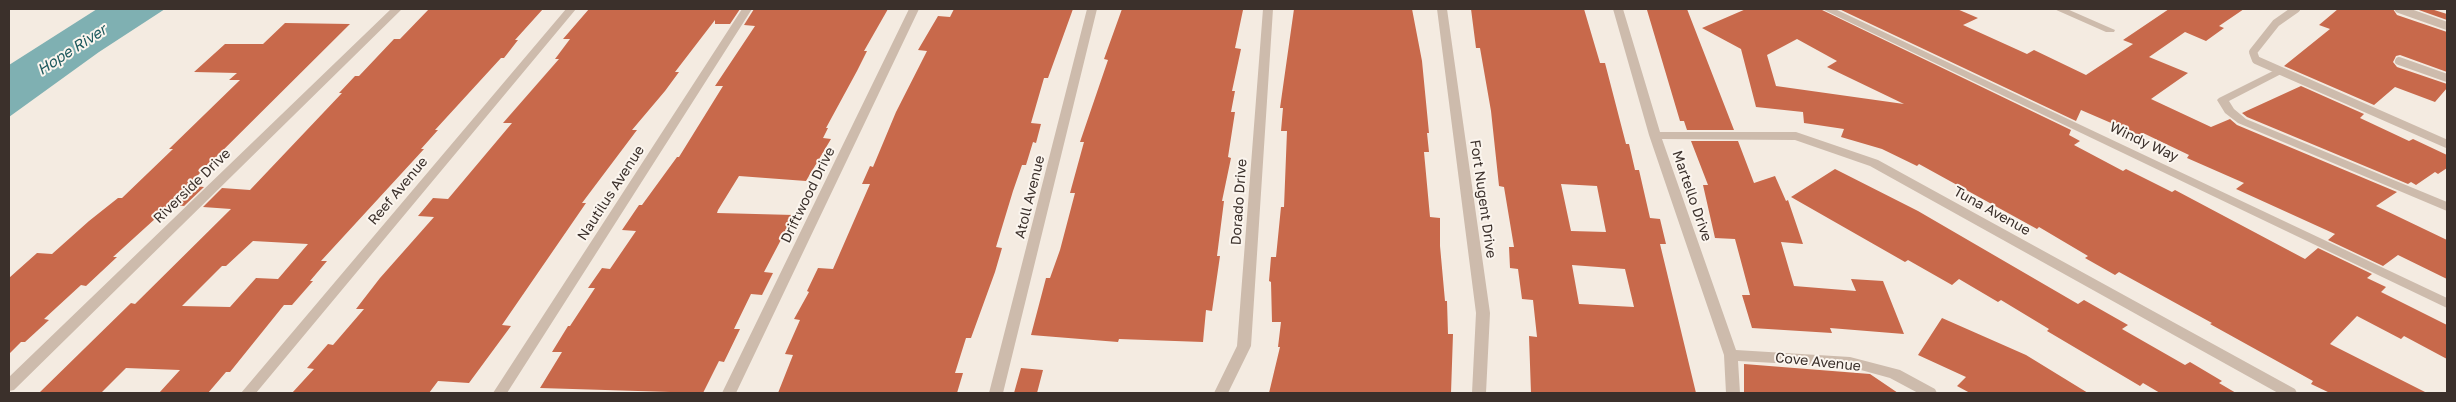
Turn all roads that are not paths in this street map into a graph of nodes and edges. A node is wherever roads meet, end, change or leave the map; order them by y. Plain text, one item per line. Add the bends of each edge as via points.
1 (397, 9) edge
2 (571, 9) edge
3 (747, 9) edge
4 (914, 9) edge
5 (1092, 9) edge
6 (1268, 9) edge
7 (1442, 9) edge
8 (1618, 9) edge
9 (1827, 9) edge
10 (2059, 9) edge
11 (2296, 9) edge
12 (2400, 9) edge
13 (2447, 26) edge
14 (2110, 30) dead end
15 (2399, 61) dead end
16 (2279, 71) junction
17 (2447, 78) edge
18 (1655, 135) junction
19 (2447, 144) edge
20 (2447, 207) edge
21 (2447, 303) edge
22 (1731, 355) junction
23 (9, 386) edge
24 (248, 393) edge
25 (500, 393) edge
26 (730, 393) edge
27 (996, 393) edge
28 (1221, 393) edge
29 (1479, 393) edge
30 (1733, 393) edge
31 (1930, 393) edge
32 (2290, 393) edge

1 - 23 street, Riverside Drive
2 - 24 street, Reef Avenue
3 - 25 street, Nautilus Avenue
4 - 26 street, Driftwood Drive
5 - 27 street, Atoll Avenue
6 - 28 street, Dorado Drive via 1244,346
7 - 29 street, Fort Nugent Drive via 1483,313
8 - 18 street, Martello Drive
9 - 21 street, Windy Way
10 - 14 street
11 - 16 lane via 2276,23 2253,52 2256,60
12 - 13 lane
15 - 17 lane
16 - 19 lane
16 - 20 street via 2223,100 2229,111 2242,121
18 - 22 street, Martello Drive
18 - 32 street, Tuna Avenue via 1796,136 1874,163
22 - 30 street, Martello Drive
22 - 31 street, Cove Avenue via 1850,362 1895,374

